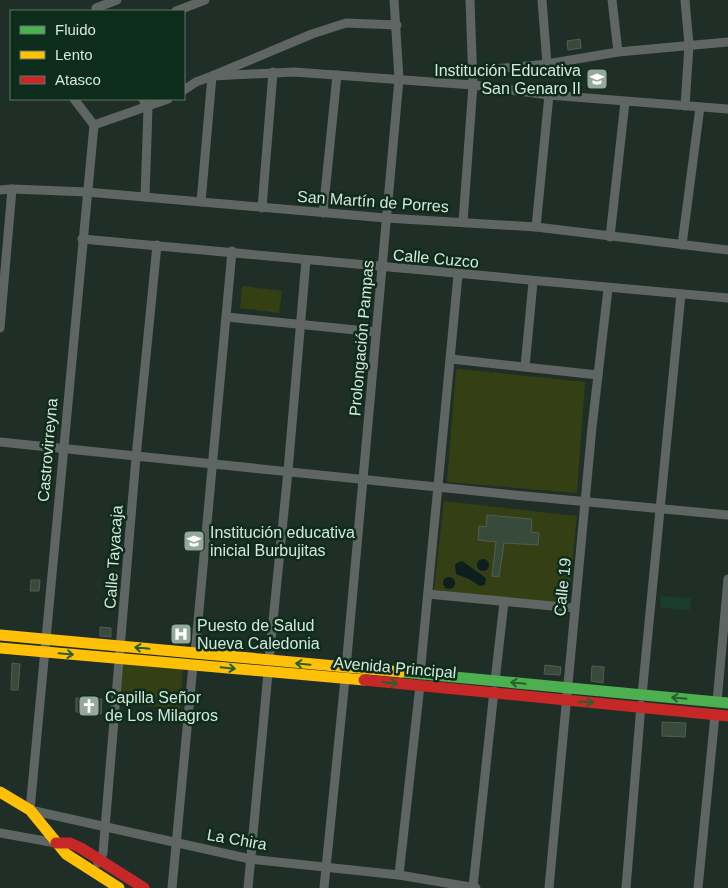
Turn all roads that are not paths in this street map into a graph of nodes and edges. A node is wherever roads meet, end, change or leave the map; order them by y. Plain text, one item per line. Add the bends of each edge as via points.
1 (117, 0) edge
2 (205, 0) edge
3 (394, 0) edge
4 (470, 0) edge
5 (542, 0) edge
6 (612, 0) edge
7 (685, 0) edge
8 (96, 8) dead end
9 (179, 10) edge
10 (397, 25) junction
11 (728, 42) edge
12 (689, 45) junction
13 (618, 52) junction
14 (547, 64) junction
15 (473, 71) junction
16 (273, 72) junction
17 (337, 74) junction
18 (212, 76) junction
19 (399, 79) junction
20 (473, 85) junction
21 (185, 89) edge
22 (549, 95) junction
23 (75, 100) edge
24 (144, 100) edge
25 (166, 100) edge
26 (626, 102) junction
27 (685, 106) junction
28 (700, 106) junction
29 (148, 108) junction
30 (728, 110) edge
31 (94, 125) junction
32 (13, 189) junction
33 (0, 190) edge
34 (87, 192) junction
35 (145, 197) junction
36 (201, 202) junction
37 (262, 208) junction
38 (323, 213) junction
39 (386, 218) junction
40 (463, 222) junction
41 (536, 227) junction
42 (610, 237) junction
43 (82, 239) junction
44 (157, 245) junction
45 (682, 245) junction
46 (728, 250) edge
47 (232, 251) junction
48 (306, 260) junction
49 (382, 268) junction
50 (458, 275) junction
51 (533, 282) junction
52 (608, 289) junction
53 (681, 294) junction
54 (728, 298) edge
55 (227, 317) junction
56 (300, 324) junction
57 (0, 328) edge
58 (376, 332) junction
59 (450, 359) junction
60 (525, 368) junction
61 (598, 375) junction
62 (0, 442) edge
63 (62, 447) junction
64 (136, 457) junction
65 (213, 464) junction
66 (288, 471) junction
67 (364, 479) junction
68 (439, 487) junction
69 (586, 502) junction
70 (660, 509) junction
71 (728, 515) edge
72 (728, 580) edge
73 (428, 594) junction
74 (504, 602) junction
75 (574, 608) junction
76 (0, 635) edge
77 (46, 639) junction
78 (121, 646) junction
79 (0, 648) edge
80 (44, 652) junction
81 (119, 658) junction
82 (194, 659) junction
83 (269, 667) junction
84 (346, 674) junction
85 (420, 680) junction
86 (495, 686) junction
87 (569, 688) junction
88 (568, 700) junction
89 (642, 700) junction
90 (723, 702) edge
91 (715, 715) junction
92 (728, 716) edge
93 (0, 792) edge
94 (30, 810) junction
95 (105, 828) junction
96 (0, 832) edge
97 (56, 843) junction
98 (176, 844) junction
99 (101, 858) junction
100 (250, 859) junction
101 (325, 868) junction
102 (94, 871) junction
103 (400, 875) junction
104 (119, 888) edge
105 (144, 888) edge
106 (172, 888) edge
107 (248, 888) edge
108 (324, 888) edge
109 (474, 888) edge
110 (549, 888) edge
111 (626, 888) edge
112 (698, 888) edge

1 - 8 street
2 - 9 street
3 - 10 street, Prolongación Pampas
4 - 15 street
5 - 14 street
6 - 13 street
7 - 12 street
10 - 18 street via 346,22
10 - 19 street, Prolongación Pampas
11 - 12 street
12 - 13 street
12 - 27 street
13 - 14 street
14 - 15 street
15 - 20 street
16 - 17 street
16 - 18 street
16 - 37 street
17 - 19 street
17 - 38 street
18 - 21 street
18 - 36 street
19 - 20 street
19 - 39 street, Prolongación Pampas
20 - 22 street
20 - 40 street
22 - 26 street
22 - 41 street
23 - 31 street
24 - 29 street
25 - 29 street
26 - 27 street
26 - 42 street
27 - 28 street
28 - 30 street
28 - 45 street
29 - 31 street
29 - 35 street
31 - 34 street, Castrovirreyna
32 - 33 street, San Martín de Porres
32 - 34 street, San Martín de Porres
32 - 57 street
34 - 35 street, San Martín de Porres
34 - 43 street, Castrovirreyna
35 - 36 street, San Martín de Porres
36 - 37 street, San Martín de Porres
37 - 38 street, San Martín de Porres
38 - 39 street, San Martín de Porres
39 - 40 street, San Martín de Porres
39 - 49 street, Prolongación Pampas
40 - 41 street, San Martín de Porres
41 - 42 street, San Martín de Porres
42 - 45 street, San Martín de Porres
43 - 44 street, Calle Cuzco
43 - 63 street, Castrovirreyna
44 - 47 street, Calle Cuzco
44 - 64 street, Calle Tayacaja
45 - 46 street, San Martín de Porres
47 - 48 street, Calle Cuzco
47 - 55 street
48 - 49 street, Calle Cuzco
48 - 56 street
49 - 50 street, Calle Cuzco
49 - 58 street, Prolongación Pampas
50 - 51 street, Calle Cuzco
50 - 59 street
51 - 52 street, Calle Cuzco
51 - 60 street
52 - 53 street, Calle Cuzco
52 - 61 street, Calle 19
53 - 54 street, Calle Cuzco
53 - 70 street
55 - 56 street
55 - 65 street
56 - 58 street
56 - 66 street
58 - 67 street, Prolongación Pampas
59 - 60 street
59 - 68 street
60 - 61 street
61 - 69 street, Calle 19
62 - 63 street
63 - 64 street
63 - 77 street, Castrovirreyna
64 - 65 street
64 - 78 street, Calle Tayacaja
65 - 66 street
65 - 82 street
66 - 67 street
66 - 83 street
67 - 68 street
67 - 84 street, Prolongación Pampas
68 - 69 street
68 - 73 street
69 - 70 street
69 - 75 street, Calle 19
70 - 71 street
70 - 89 street
72 - 90 street
73 - 74 street
73 - 85 street
74 - 75 street
74 - 86 street
75 - 87 street, Calle 19
76 - 77 street, Avenida Principal
77 - 78 street, Avenida Principal
77 - 80 street, Castrovirreyna
78 - 81 street, Calle Tayacaja
82 -> 78 street, Avenida Principal
79 - 80 street, Avenida Principal
80 -> 81 street, Avenida Principal
80 - 94 street, Castrovirreyna
81 - 82 street, Avenida Principal
81 - 95 street, Calle Tayacaja
82 - 83 street, Avenida Principal
82 - 98 street
83 - 84 street, Avenida Principal
83 - 100 street
84 - 85 street, Avenida Principal
84 - 101 street, Prolongación Pampas
85 - 86 street, Avenida Principal
85 - 103 street
87 -> 86 street, Avenida Principal
86 - 88 street, Avenida Principal
86 - 109 street
87 - 88 street, Calle 19
87 - 89 street, Avenida Principal
88 -> 89 street, Avenida Principal
88 - 110 street, Calle 19
90 -> 89 street, Avenida Principal
89 - 91 street, Avenida Principal
89 - 111 street
91 - 92 street, Avenida Principal
91 - 112 street
93 - 94 street, La Chira
94 - 95 street, La Chira
94 - 97 street
95 - 98 street, La Chira
95 - 99 street, Calle Tayacaja
96 - 97 street
97 - 99 street via 70,843
97 - 102 street via 66,854
98 - 100 street, La Chira
98 - 106 street
99 - 102 street, Calle Tayacaja
99 - 105 street
100 - 101 street, La Chira
100 - 107 street
101 - 103 street, La Chira
101 - 108 street, Prolongación Pampas
102 - 104 street
103 - 109 street, La Chira

